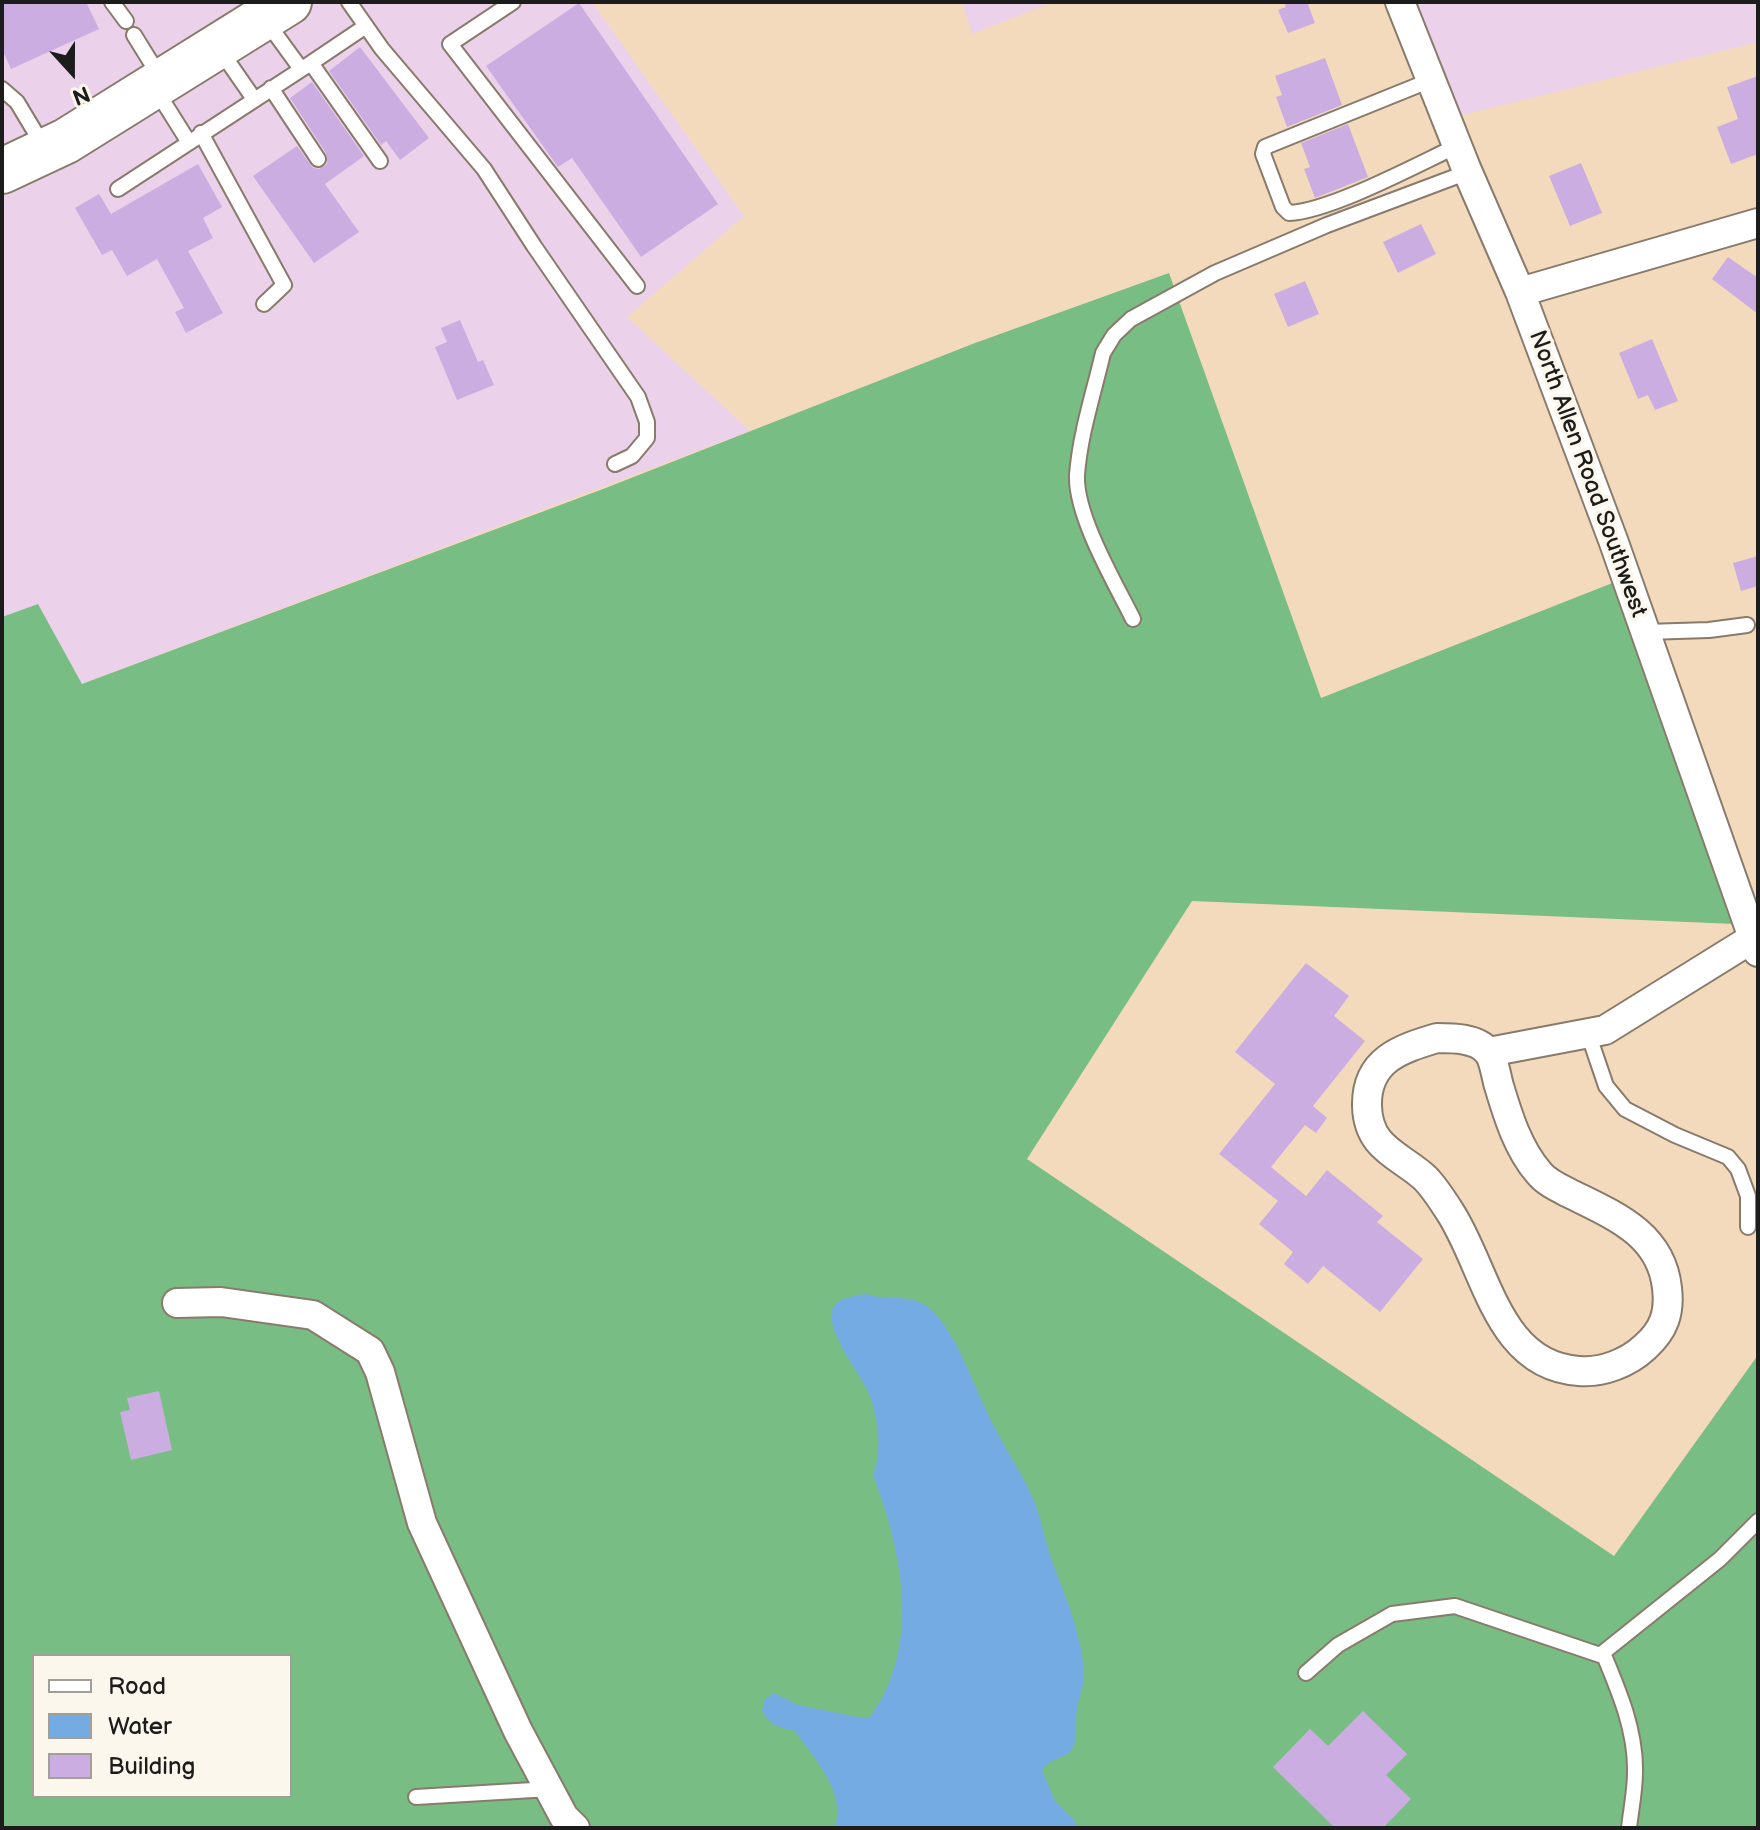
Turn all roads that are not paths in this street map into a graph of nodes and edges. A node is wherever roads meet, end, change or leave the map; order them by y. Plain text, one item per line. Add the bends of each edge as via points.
1 (112, 2) edge
2 (349, 2) edge
3 (513, 2) edge
4 (1400, 2) edge
5 (277, 8) edge
6 (126, 21) dead end
7 (366, 26) junction
8 (134, 35) dead end
9 (218, 47) junction
10 (306, 66) junction
11 (1431, 80) junction
12 (158, 84) junction
13 (271, 88) junction
14 (2, 89) edge
15 (254, 99) junction
16 (195, 137) junction
17 (1457, 146) junction
18 (46, 150) junction
19 (318, 159) dead end
20 (380, 161) dead end
21 (2, 171) edge
22 (1468, 172) junction
23 (118, 189) dead end
24 (1758, 223) edge
25 (637, 286) dead end
26 (1520, 292) junction
27 (264, 304) dead end
28 (615, 464) dead end
29 (1133, 619) dead end
30 (1747, 625) dead end
31 (1646, 632) junction
32 (1756, 942) edge
33 (1588, 1033) junction
34 (1489, 1052) junction
35 (1748, 1227) dead end
36 (177, 1303) dead end
37 (1758, 1521) edge
38 (1603, 1653) junction
39 (1306, 1673) dead end
40 (550, 1789) junction
41 (416, 1797) dead end
42 (575, 1828) edge
43 (1629, 1828) edge

1 - 6 lane
2 - 7 lane
3 - 25 lane via 450,44
4 - 11 street, North Allen Road Southwest
5 - 9 main road
5 - 10 lane
7 - 10 lane
7 - 28 lane via 484,169 638,397 647,438 632,456
8 - 12 lane
9 - 12 main road
9 - 15 lane
10 - 13 lane
10 - 20 lane
11 - 17 street, North Allen Road Southwest
11 - 17 lane via 1265,147 1283,207 1289,213 1303,212
12 - 16 lane
12 - 18 main road
13 - 15 lane
13 - 19 lane
14 - 18 lane via 17,102
15 - 16 lane
16 - 23 lane
16 - 27 lane via 284,285
17 - 22 street, North Allen Road Southwest
18 - 21 main road
22 - 26 street, North Allen Road Southwest
22 - 29 lane via 1215,273 1131,319 1114,335 1103,353 1077,477 1095,542
24 - 26 street
26 - 31 street, North Allen Road Southwest
30 - 31 lane
31 - 32 street, North Allen Road Southwest
32 - 33 street via 1605,1030
33 - 34 street
33 - 35 lane via 1606,1086 1625,1109 1728,1157 1738,1169 1748,1196
34 - 34 street via 1477,1043 1437,1038 1387,1057 1372,1075 1367,1105 1373,1130 1385,1150 1425,1179 1449,1212 1505,1326 1534,1358 1551,1367 1589,1372 1627,1360 1660,1333 1667,1318 1663,1266 1644,1237 1625,1221 1540,1176 1509,1121
36 - 40 street via 221,1302 313,1315 370,1351 422,1523
37 - 38 lane via 1720,1559
38 - 39 lane via 1455,1606 1392,1614 1338,1645
38 - 43 lane via 1633,1738
40 - 41 lane
40 - 42 street

